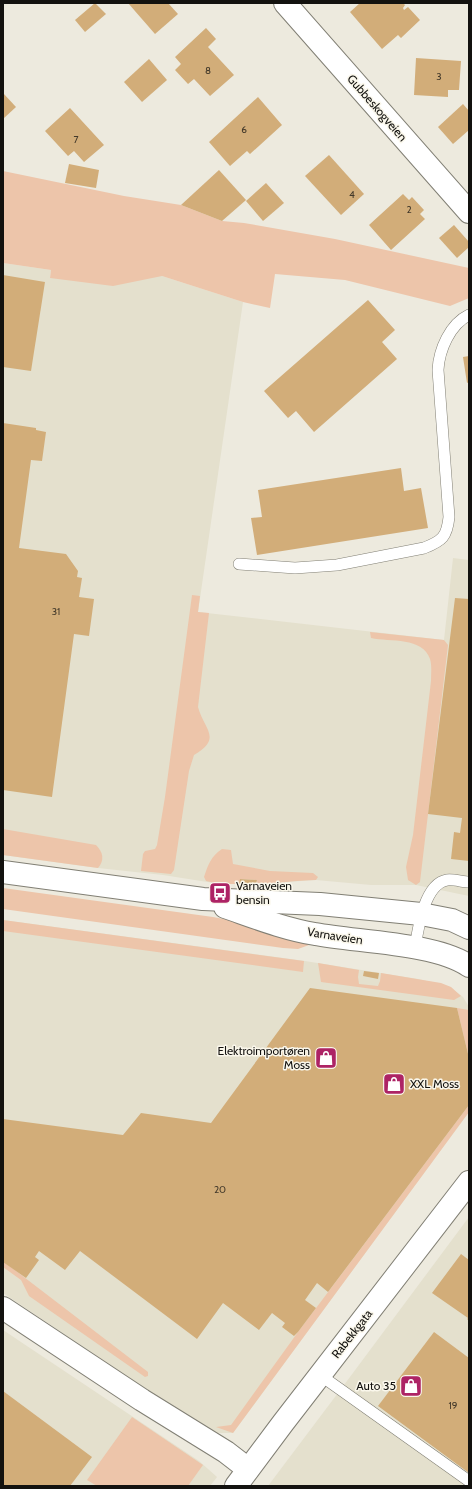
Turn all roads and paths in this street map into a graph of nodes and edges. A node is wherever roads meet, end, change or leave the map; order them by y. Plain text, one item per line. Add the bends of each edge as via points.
1 (285, 3) edge
2 (469, 212) edge
3 (469, 315) edge
4 (239, 564) dead end
5 (3, 872) edge
6 (469, 882) edge
7 (203, 899) junction
8 (421, 914) junction
9 (469, 928) edge
10 (414, 948) junction
11 (469, 966) edge
12 (469, 1182) edge
13 (3, 1308) edge
14 (320, 1375) junction
15 (242, 1478) edge
16 (469, 1481) edge

1 - 2 street, Gubbeskogveien
3 - 4 lane via 453,328 439,359 449,517 446,535 436,544 424,548 337,565 295,568
5 - 7 street, Varnaveien
6 - 8 lane via 447,880 433,889
7 - 8 street, Varnaveien via 320,904
7 - 10 street, Varnaveien via 271,923 314,934
8 - 9 street, Varnaveien via 452,920
8 - 10 lane
10 - 11 street, Varnaveien via 458,958
12 - 14 street, Rabekkgata
13 - 15 street via 226,1452
14 - 15 street, Rabekkgata
14 - 16 lane

